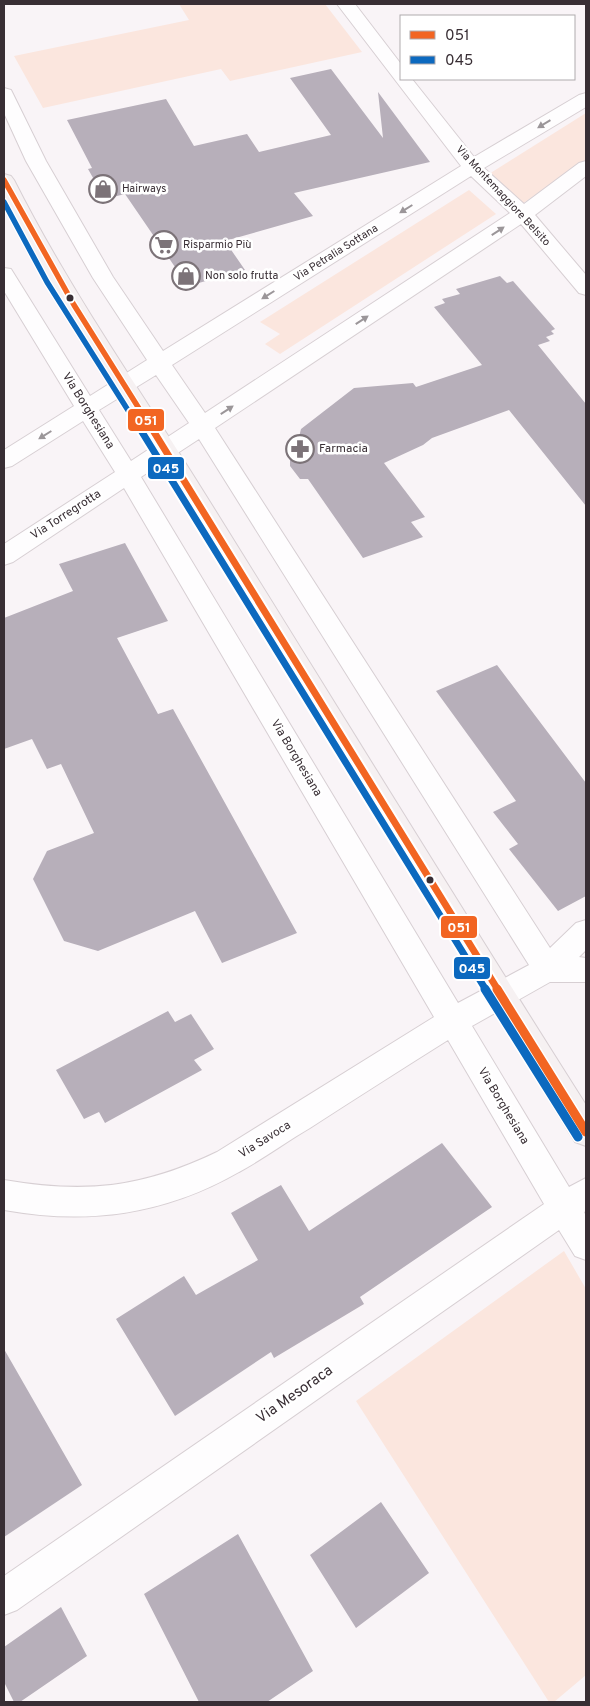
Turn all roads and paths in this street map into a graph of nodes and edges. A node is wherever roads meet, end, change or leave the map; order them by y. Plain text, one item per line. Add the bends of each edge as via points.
1 (346, 4) edge
2 (400, 74) edge
3 (404, 80) edge
4 (4, 94) edge
5 (586, 99) edge
6 (472, 167) junction
7 (586, 168) edge
8 (4, 180) edge
9 (523, 214) junction
10 (4, 274) edge
11 (586, 288) edge
12 (160, 364) junction
13 (124, 386) junction
14 (86, 409) junction
15 (202, 426) junction
16 (166, 450) junction
17 (4, 460) edge
18 (128, 475) junction
19 (4, 556) edge
20 (586, 932) edge
21 (547, 969) junction
22 (586, 970) edge
23 (499, 995) junction
24 (453, 1021) junction
25 (586, 1132) edge
26 (4, 1195) edge
27 (575, 1201) edge
28 (586, 1245) edge
29 (4, 1597) edge

1 - 2 street, Via Montemaggiore Belsito
3 - 6 street, Via Montemaggiore Belsito
4 - 12 street via 36,162 103,278
5 -> 6 street, Via Petralia Sottana
6 - 9 street, Via Montemaggiore Belsito
6 -> 12 street, Via Petralia Sottana
7 - 9 street
8 - 13 street via 62,290
9 - 11 street, Via Montemaggiore Belsito
15 -> 9 street
10 - 14 street, Via Borghesiana
12 - 13 street, Via Petralia Sottana
12 - 15 street
13 - 14 street, Via Petralia Sottana
13 - 16 street
14 -> 17 street
14 - 18 street, Via Borghesiana
15 - 16 street
15 - 21 street
16 - 18 street
16 - 23 street
18 - 19 street, Via Torregrotta
18 - 24 street, Via Borghesiana
20 - 21 street
21 - 22 street
21 - 23 street, Via Savoca
23 - 24 street, Via Savoca
23 - 25 street
24 - 26 street, Via Savoca via 228,1162 188,1182 132,1199 93,1204 58,1203
24 - 27 street, Via Borghesiana
27 - 28 street, Via Borghesiana
27 - 29 street, Via Mesoraca

